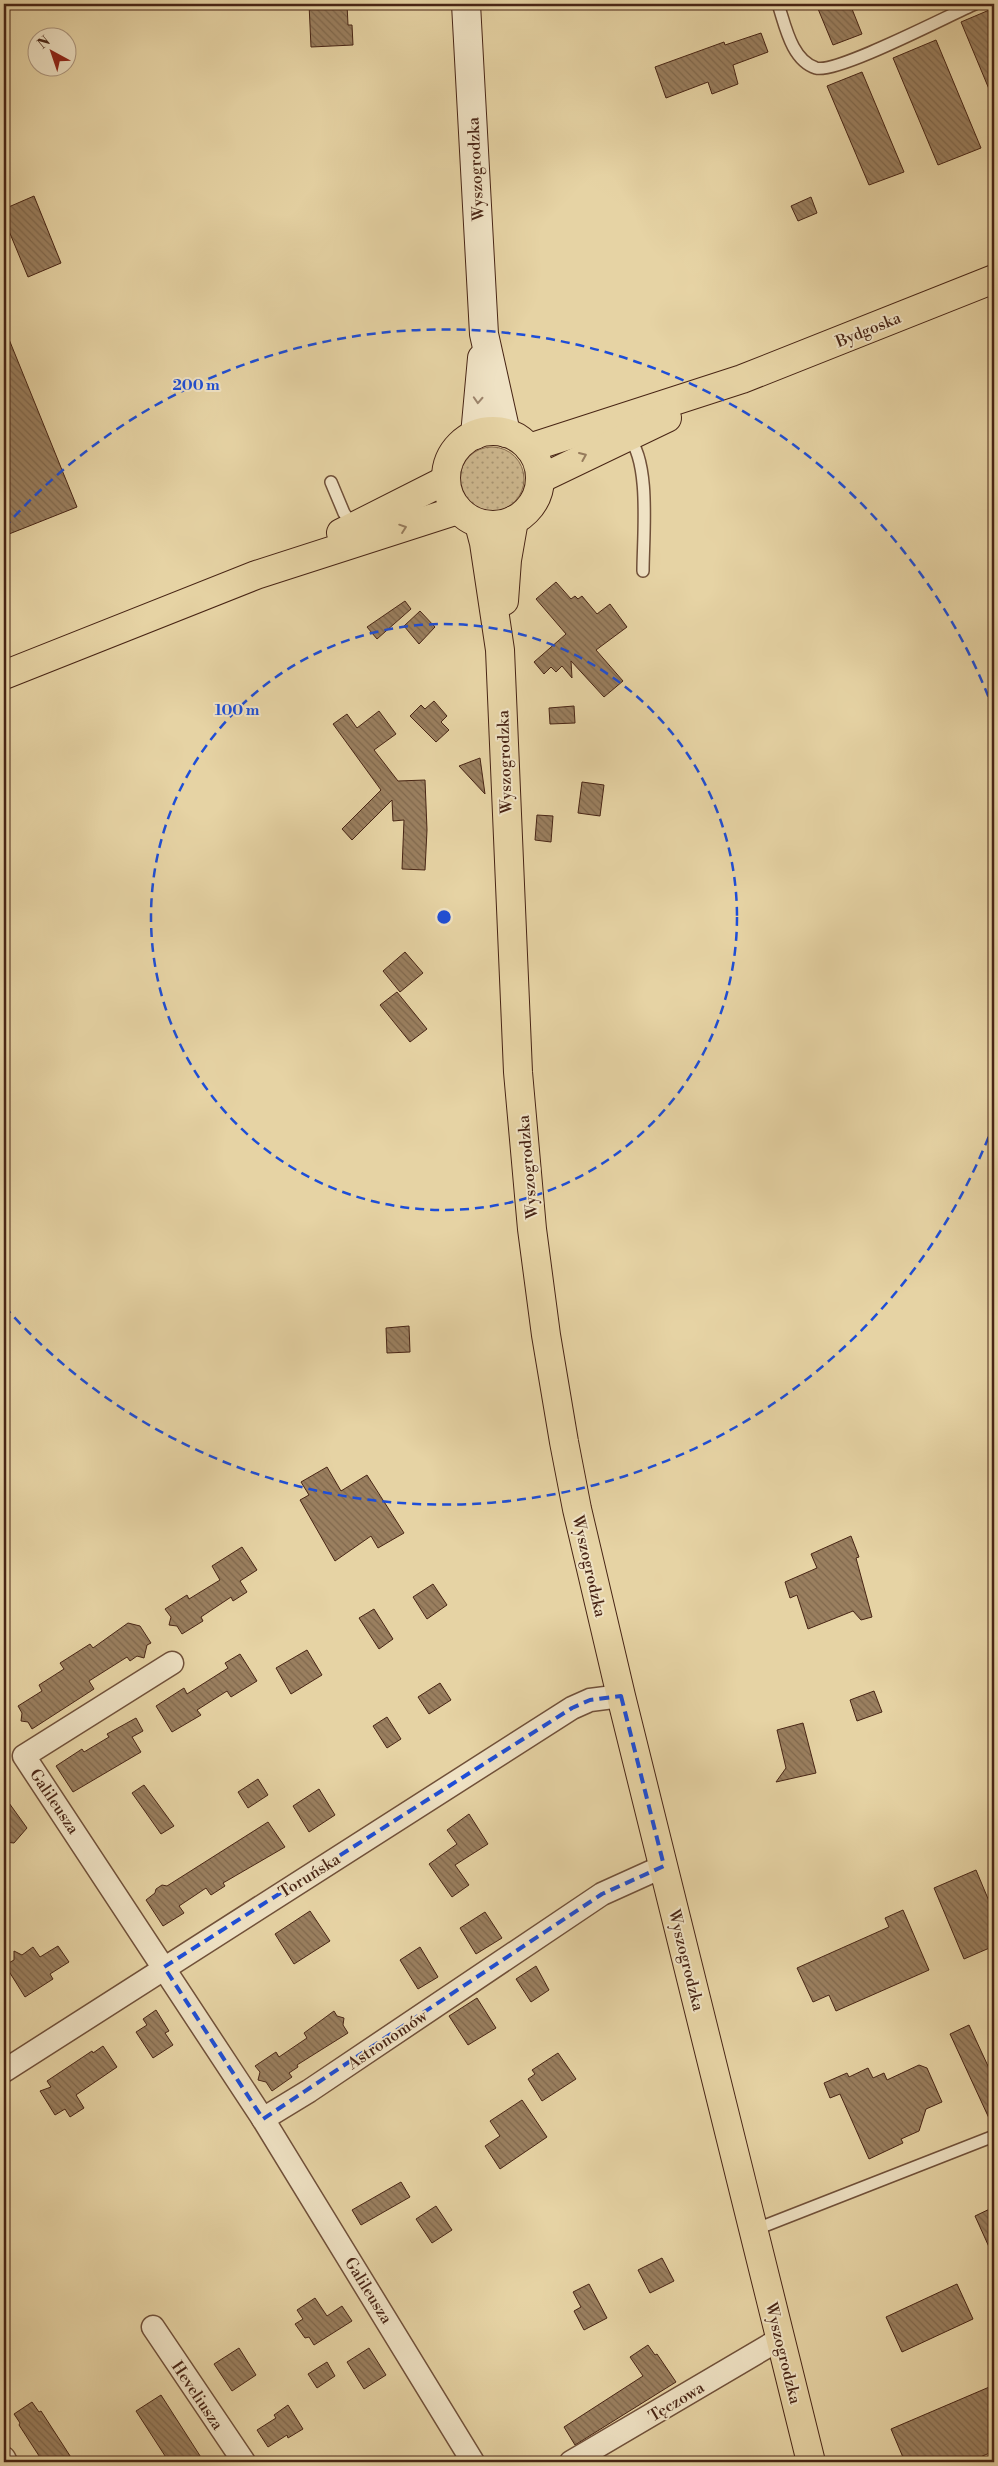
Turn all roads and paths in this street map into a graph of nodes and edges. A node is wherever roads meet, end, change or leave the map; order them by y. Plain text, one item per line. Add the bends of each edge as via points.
1 (466, 4) edge
2 (778, 4) edge
3 (975, 4) edge
4 (994, 279) edge
5 (484, 334) junction
6 (619, 430) junction
7 (506, 433) junction
8 (475, 435) junction
9 (529, 448) junction
10 (540, 479) junction
11 (446, 480) junction
12 (331, 482) dead end
13 (469, 517) junction
14 (514, 520) junction
15 (360, 533) junction
16 (643, 571) dead end
17 (500, 650) junction
18 (4, 675) edge
19 (172, 1663) dead end
20 (621, 1696) junction
21 (664, 1866) junction
22 (164, 1967) junction
23 (4, 2071) edge
24 (263, 2119) junction
25 (994, 2136) edge
26 (754, 2230) junction
27 (153, 2327) dead end
28 (780, 2339) junction
29 (4, 2458) edge
30 (6, 2462) edge
31 (244, 2462) edge
32 (473, 2462) edge
33 (571, 2462) edge
34 (811, 2462) edge

1 - 5 main road, Wyszogrodzka
2 - 3 lane via 794,47 816,68 830,67 859,57
4 - 6 main road, Bydgoska
5 - 7 main road, Wyszogrodzka
5 -> 8 main road, Wyszogrodzka
6 - 9 main road, Bydgoska
10 -> 6 main road, Bydgoska
6 - 16 lane via 636,445 642,463
7 - 8 main road via 493,431
7 - 9 main road
8 - 11 main road via 460,444 452,454
9 - 10 main road via 538,465
10 - 14 main road via 534,501
11 - 13 main road via 449,496
11 - 15 main road
12 - 15 lane via 344,514
13 - 14 main road via 494,525
15 -> 13 main road
13 - 17 main road, Wyszogrodzka via 484,543
14 - 17 main road, Wyszogrodzka via 507,560
15 - 18 main road
17 - 20 main road, Wyszogrodzka via 518,1072 532,1229 564,1442
19 - 22 street, Galileusza via 24,1756
20 - 21 main road, Wyszogrodzka
20 - 22 street, Toruńska via 590,1700 572,1708
21 - 24 street, Astronomów via 602,1894 309,2092
21 - 26 main road, Wyszogrodzka
22 - 23 street, Toruńska
22 - 24 street
24 - 32 street, Galileusza
25 - 26 lane
26 - 28 main road, Wyszogrodzka
27 - 31 street, Heveliusza
28 - 33 street, Tęczowa
28 - 34 main road, Wyszogrodzka
29 - 30 street

